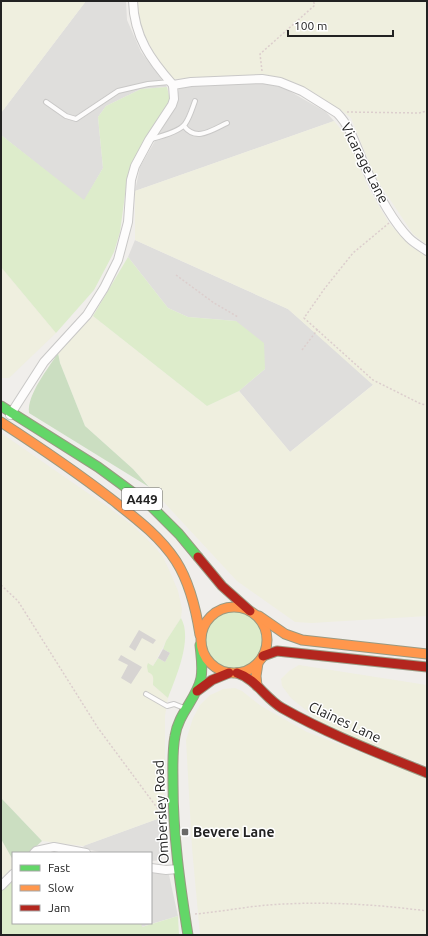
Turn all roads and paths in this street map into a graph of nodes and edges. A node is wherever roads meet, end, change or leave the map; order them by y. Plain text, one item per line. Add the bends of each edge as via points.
1 (133, 1) edge
2 (313, 1) edge
3 (262, 79) junction
4 (172, 84) junction
5 (195, 101) dead end
6 (46, 102) dead end
7 (427, 111) edge
8 (342, 118) junction
9 (227, 123) dead end
10 (184, 126) junction
11 (150, 139) junction
12 (394, 218) junction
13 (427, 251) edge
14 (176, 275) dead end
15 (238, 317) dead end
16 (318, 329) junction
17 (302, 350) dead end
18 (427, 405) edge
19 (1, 406) edge
20 (12, 412) junction
21 (2, 423) edge
22 (1, 585) edge
23 (252, 612) junction
24 (200, 640) junction
25 (427, 654) edge
26 (260, 660) junction
27 (427, 667) edge
28 (233, 673) junction
29 (257, 686) junction
30 (195, 692) junction
31 (146, 694) dead end
32 (185, 708) junction
33 (427, 773) edge
34 (174, 814) junction
35 (35, 852) edge
36 (81, 852) edge
37 (152, 868) edge
38 (178, 869) junction
39 (12, 875) edge
40 (1, 886) edge
41 (427, 911) edge
42 (185, 915) junction
43 (188, 935) edge

1 - 4 street via 137,32 149,54
2 - 3 path via 315,5 260,54
3 - 4 street, Vicarage Lane
3 - 8 street, Vicarage Lane via 280,82 302,91
4 - 6 lane via 148,84 118,92 76,119 66,116
4 - 11 street via 172,105
5 - 10 lane
7 - 8 path via 347,112
8 - 12 street, Vicarage Lane via 377,191
9 - 10 lane via 205,133 196,134 189,132
10 - 11 lane
11 - 20 street via 135,166 131,180 128,222 118,260 104,288 87,315 44,362
12 - 13 street, Vicarage Lane via 409,238
12 - 16 path via 353,253 304,318
14 - 15 path
16 - 17 path
16 - 18 path via 374,380
19 - 20 main road, A449
20 - 21 street
20 - 23 main road, A449 via 98,467 151,506 179,534 222,586
21 - 24 main road, A449 via 66,466 134,517 168,549 185,579 197,615
22 - 34 path via 18,601 98,728 161,813
23 - 24 main road via 235,606 216,611 203,626
23 - 25 main road, A449 via 285,634 302,640
23 - 26 main road via 260,619 266,632 266,647
24 - 28 main road via 208,662 222,671
24 - 30 main road, Ombersley Road / A449 via 202,670
26 - 27 main road via 277,651
26 - 28 main road via 245,671
26 - 29 main road via 256,676
28 - 29 main road, Claines Lane via 251,679
28 - 30 main road, Ombersley Road / A449 via 217,676
29 - 33 main road, Claines Lane via 272,702 296,715 352,742
30 - 32 main road, Ombersley Road / A449
31 - 32 lane via 167,706 174,704
32 - 34 main road, Ombersley Road / A449 via 175,734 173,753
34 - 38 main road, Ombersley Road / A449
35 - 36 street via 54,847
37 - 38 street
38 - 42 main road, Ombersley Road / A449
39 - 40 street
41 - 42 path via 347,903 304,903
42 - 43 main road, Ombersley Road / A449

